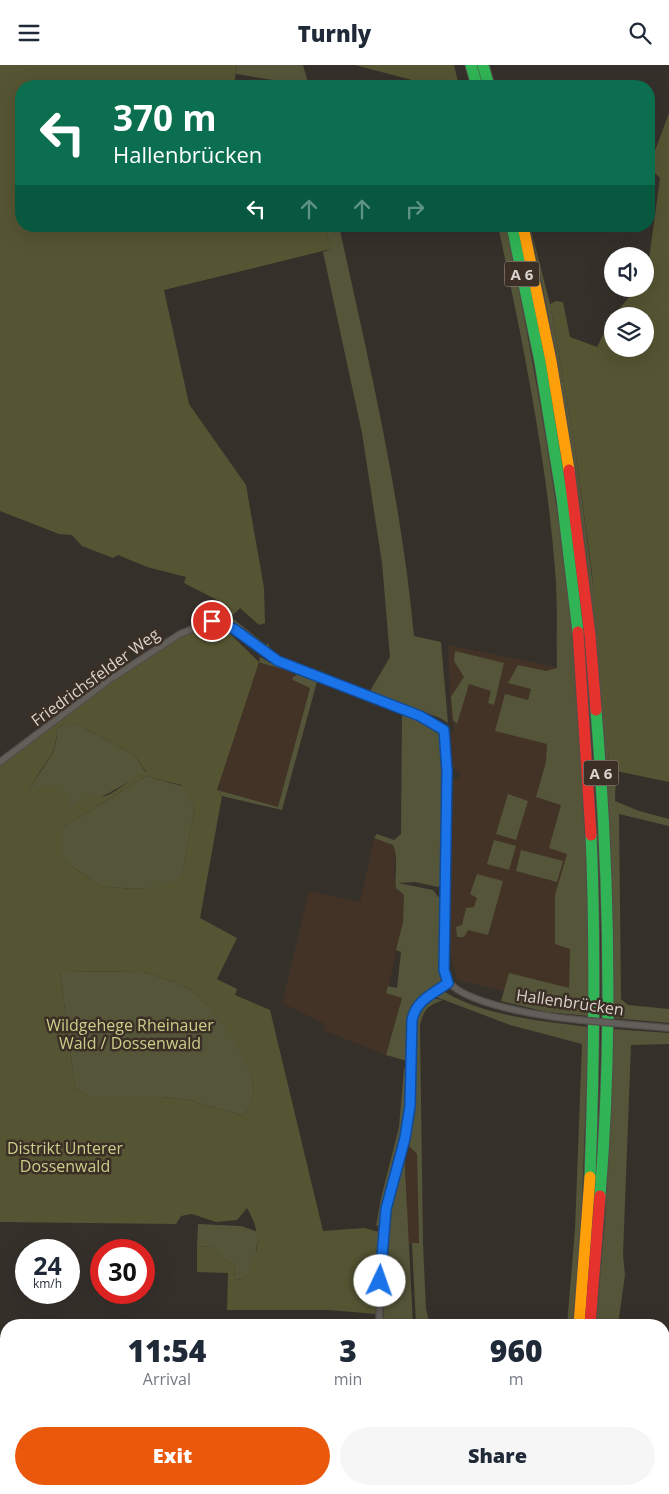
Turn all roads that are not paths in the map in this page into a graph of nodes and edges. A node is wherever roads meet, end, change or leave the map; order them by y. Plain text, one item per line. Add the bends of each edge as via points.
1 (471, 65) edge
2 (484, 65) edge
3 (475, 80) edge
4 (488, 80) edge
5 (513, 232) edge
6 (525, 232) edge
7 (0, 762) edge
8 (448, 983) junction
9 (669, 1028) edge
10 (379, 1319) edge
11 (579, 1319) edge
12 (590, 1319) edge

1 - 3 highway
2 - 4 highway
5 - 11 highway, A 6 via 556,461 571,570 587,740 595,896 595,1058
6 - 12 highway, A 6 via 551,359 574,503 600,765 606,901 606,1061
7 - 8 street, Friedrichsfelder Weg via 109,680 180,633 212,621 234,629 278,661 438,725 444,730 446,739 444,970
8 - 9 street, Hallenbrücken, bridge via 459,993 512,1009 580,1020
8 - 10 street via 422,1000 413,1012 410,1106 382,1229

